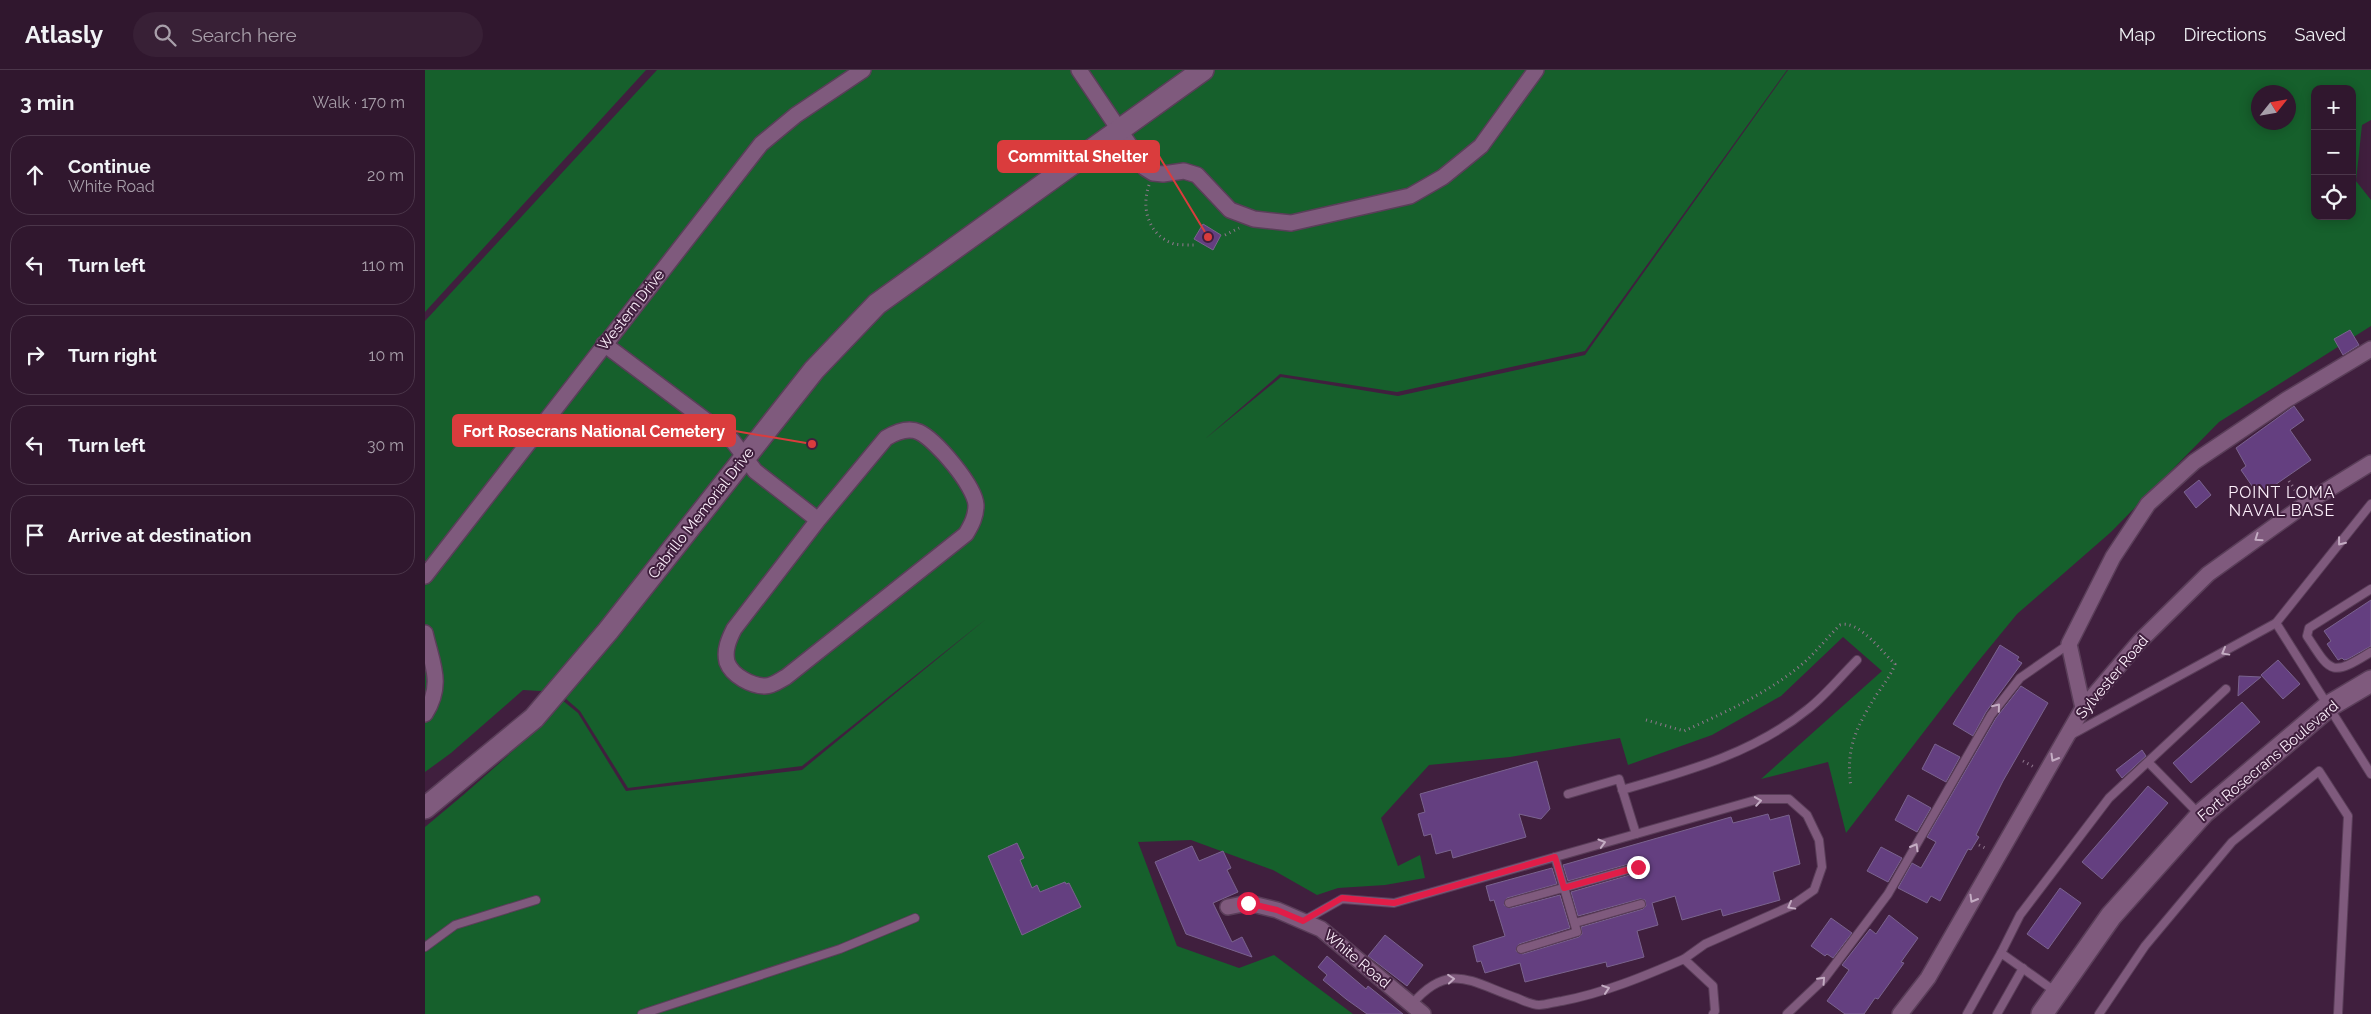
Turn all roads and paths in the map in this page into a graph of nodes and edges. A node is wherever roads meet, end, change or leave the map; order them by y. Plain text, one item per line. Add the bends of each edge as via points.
1 (863, 70) edge
2 (1079, 70) edge
3 (1203, 70) edge
4 (1535, 70) edge
5 (1118, 129) junction
6 (1153, 173) junction
7 (1194, 245) dead end
8 (604, 344) junction
9 (2371, 349) edge
10 (745, 457) junction
11 (2371, 463) edge
12 (2371, 504) edge
13 (818, 520) junction
14 (425, 576) edge
15 (2371, 589) edge
16 (2276, 624) junction
17 (425, 633) edge
18 (2069, 644) junction
19 (2371, 652) edge
20 (1857, 660) dead end
21 (2371, 681) edge
22 (2226, 689) dead end
23 (2329, 706) junction
24 (2083, 708) junction
25 (425, 714) edge
26 (1646, 720) dead end
27 (2065, 739) junction
28 (2023, 761) dead end
29 (2148, 762) junction
30 (2038, 769) dead end
31 (2371, 774) edge
32 (1851, 787) dead end
33 (1622, 790) junction
34 (1568, 794) dead end
35 (425, 808) edge
36 (2201, 816) junction
37 (1635, 834) junction
38 (1555, 857) junction
39 (1638, 867) dead end
40 (1564, 888) junction
41 (536, 900) dead end
42 (1509, 903) dead end
43 (1641, 904) dead end
44 (1227, 907) dead end
45 (915, 918) dead end
46 (1303, 921) junction
47 (1575, 923) junction
48 (425, 946) edge
49 (1521, 949) dead end
50 (2001, 953) junction
51 (1685, 959) junction
52 (2023, 968) junction
53 (2057, 992) junction
54 (1418, 1009) edge
55 (642, 1014) edge
56 (1713, 1014) edge
57 (1787, 1014) edge
58 (1900, 1014) edge
59 (1967, 1014) edge
60 (1997, 1014) edge
61 (2042, 1014) edge
62 (2099, 1014) edge
63 (2338, 1014) edge

1 - 8 street, Western Drive via 796,115 761,144
2 - 5 street
3 - 5 main road, Cabrillo Memorial Drive
4 - 6 street via 1481,146 1443,177 1410,196 1291,223 1255,220 1230,210 1197,175 1184,171
5 - 6 street via 1145,168
5 - 10 main road, Cabrillo Memorial Drive via 877,304 814,370
6 - 7 path via 1145,198 1145,210 1152,227 1175,244
8 - 10 street via 732,440
8 - 14 street, Western Drive
9 - 18 street via 2286,400 2195,462 2148,504 2113,557
10 - 13 street via 755,471
10 - 35 main road, Cabrillo Memorial Drive via 608,631 534,718
11 -> 24 street, Sylvester Road via 2311,500 2208,574 2141,640
12 -> 16 lane
13 - 13 street via 734,628 727,644 727,663 738,677 751,683 765,686 786,676 966,534 975,520 976,503 969,486 934,443 918,432 900,430 886,438
15 - 19 lane via 2309,628 2307,636 2326,665 2335,669 2349,666
16 - 23 lane
16 -> 27 lane
17 - 25 street via 436,683 434,700
18 - 24 street
57 -> 18 lane via 1824,979 1888,894 1991,715 2020,678
20 - 33 lane via 1809,709 1773,734 1696,769
21 - 23 main road, Fort Rosecrans Boulevard
22 - 29 lane
23 - 31 lane
23 - 36 main road, Fort Rosecrans Boulevard
24 - 27 street, Sylvester Road
26 - 32 path via 1684,731 1727,712 1807,660 1840,625 1846,623 1857,627 1895,664 1851,743 1848,765
27 -> 58 street, Sylvester Road via 1927,978
28 - 30 path
29 - 36 lane
29 - 50 lane via 2109,798 2020,915
33 - 34 lane via 1619,779
33 - 37 lane
36 - 53 main road, Fort Rosecrans Boulevard via 2111,916
38 -> 37 lane
37 -> 51 lane via 1759,799 1789,799 1807,815 1819,840 1822,867 1814,890 1791,906 1705,944
38 - 40 lane
38 - 46 lane via 1394,903 1342,898
39 - 40 lane
40 - 42 lane
40 - 47 lane
41 - 48 lane via 455,924
43 - 47 lane
44 - 46 street, White Road via 1248,903
45 - 55 lane via 840,950
46 - 54 street, White Road via 1321,929
47 - 49 lane via 1577,932
50 - 52 lane
50 - 59 lane
54 -> 51 lane via 1426,988 1439,980 1466,978 1538,1006 1580,998 1636,980
51 - 56 lane via 1713,986
52 - 53 lane
52 - 60 lane
53 - 61 main road, Fort Rosecrans Boulevard
62 - 63 lane via 2145,946 2231,842 2319,771 2348,816

